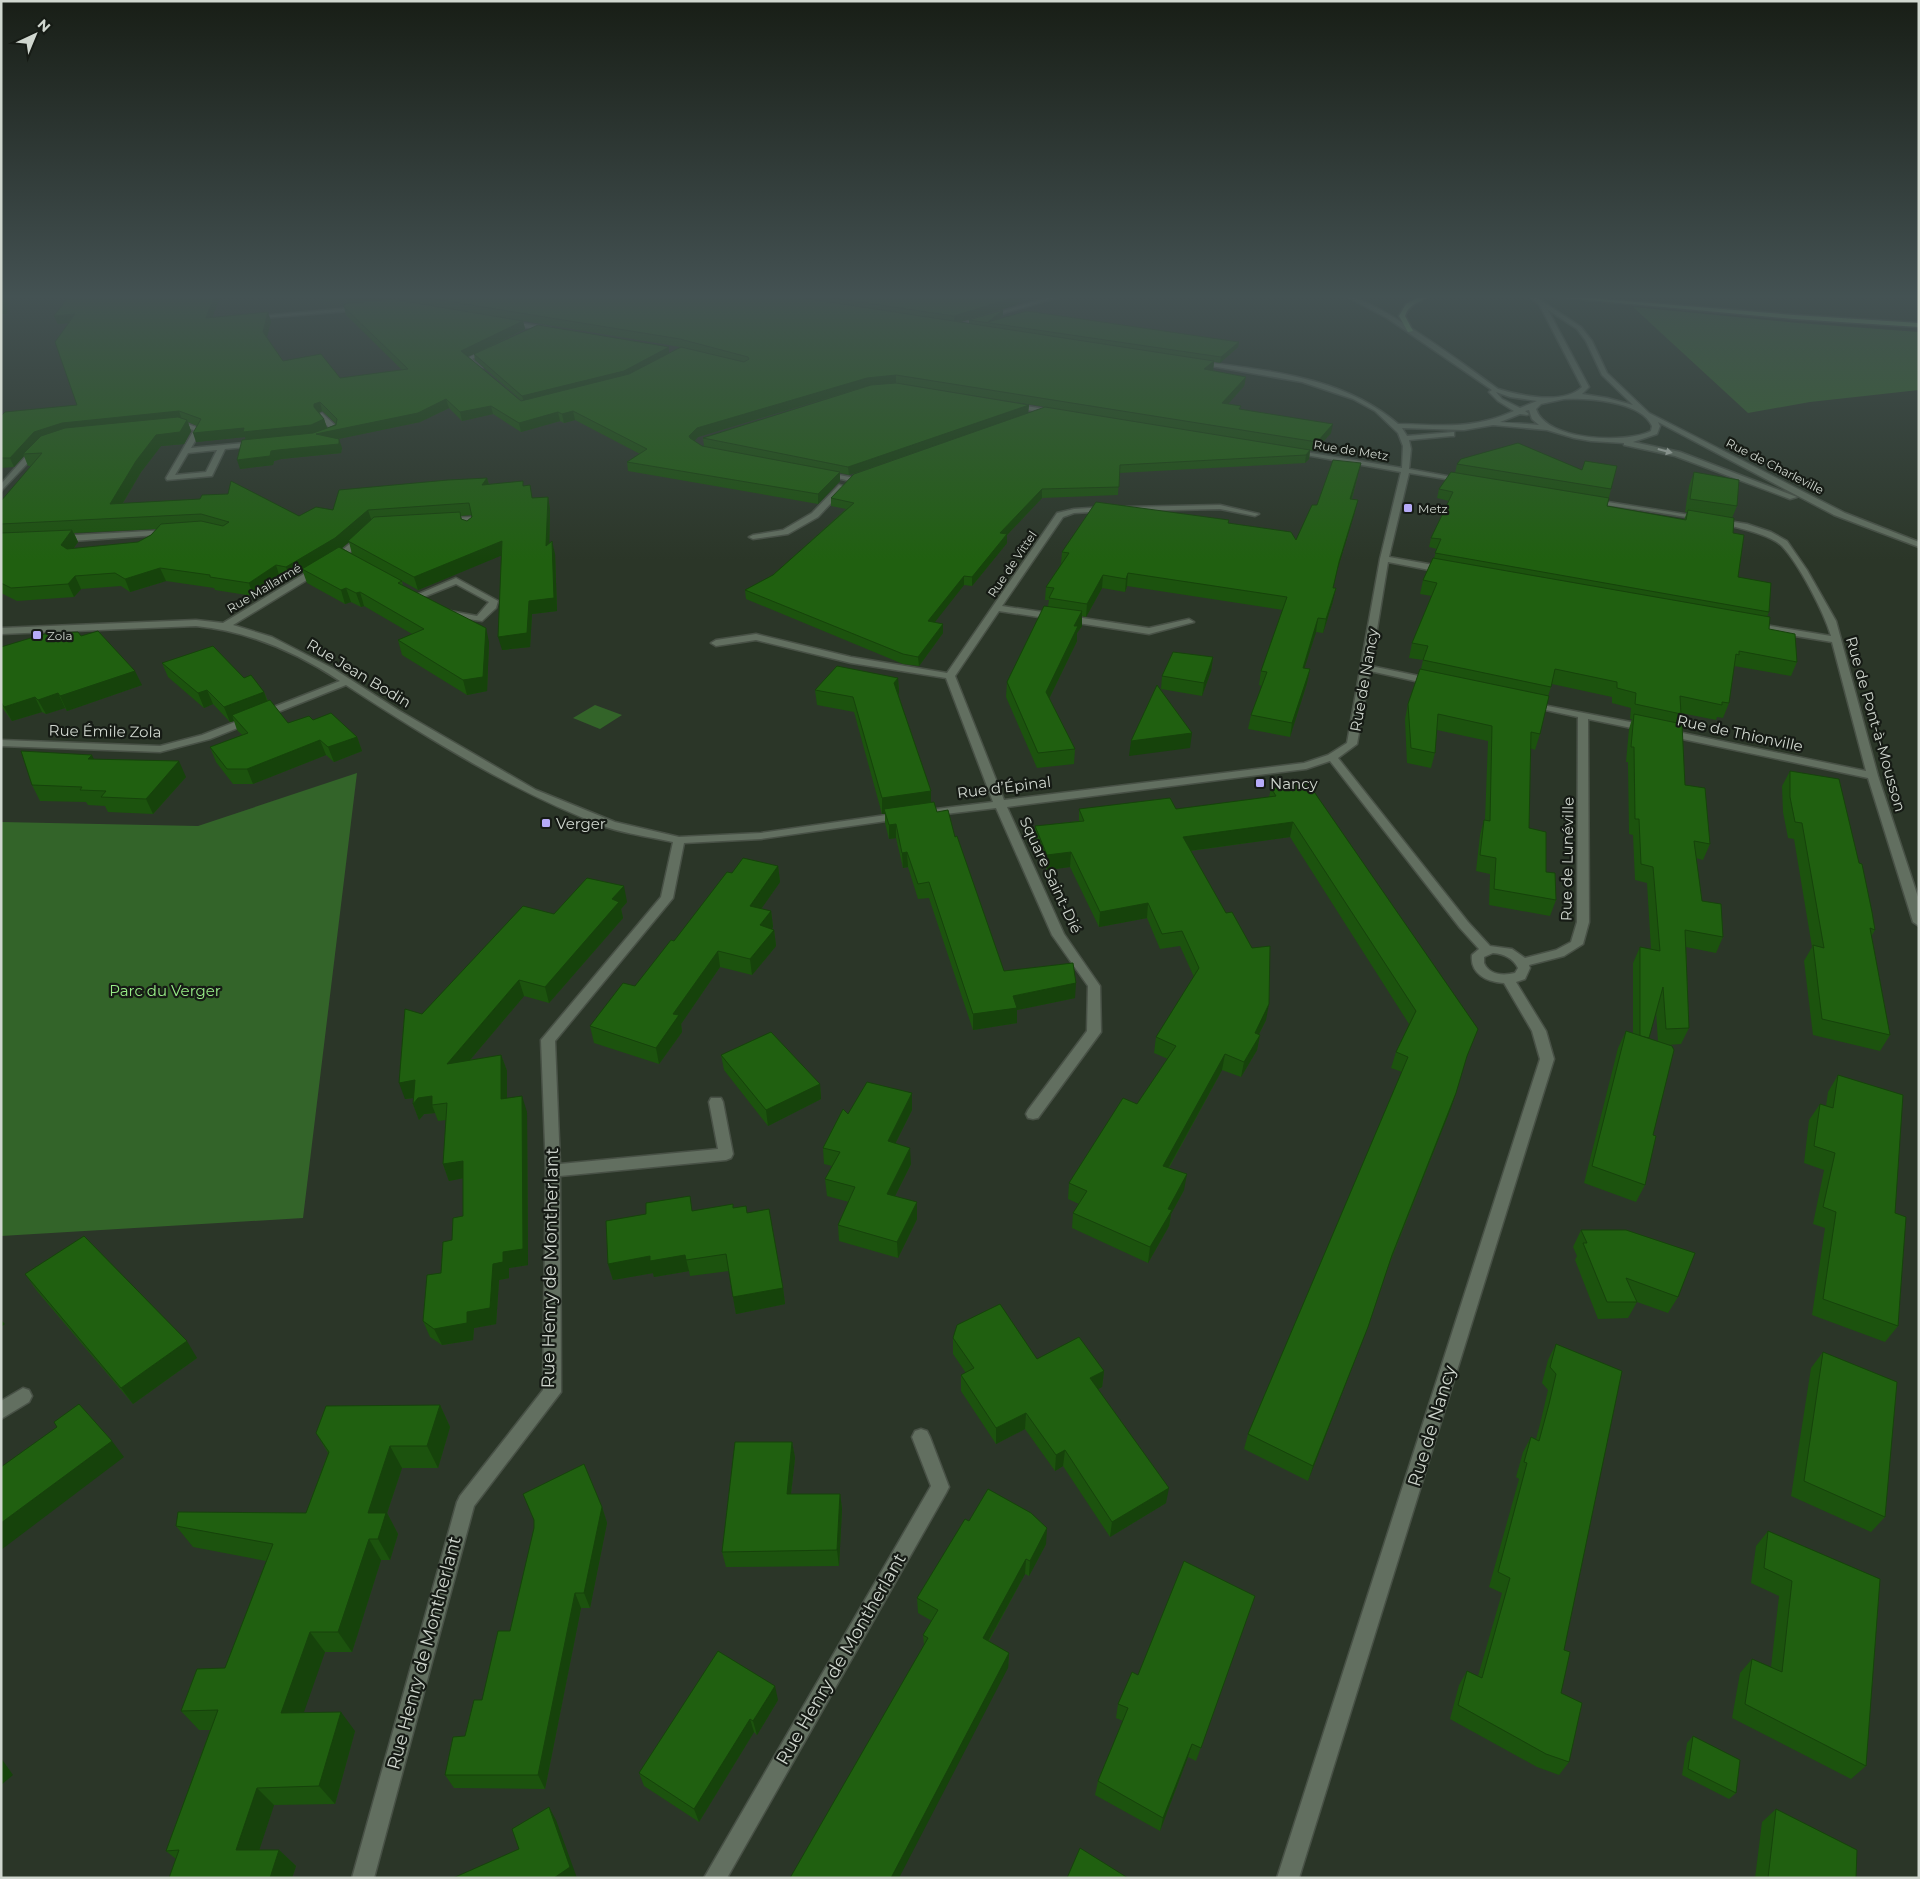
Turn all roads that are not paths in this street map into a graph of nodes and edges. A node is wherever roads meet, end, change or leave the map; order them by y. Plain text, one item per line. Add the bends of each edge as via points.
1 (1485, 384) edge
2 (1317, 385) edge
3 (1487, 385) edge
4 (1585, 385) edge
5 (1615, 385) edge
6 (1568, 397) junction
7 (1546, 400) junction
8 (1538, 404) junction
9 (1007, 405) edge
10 (1044, 411) junction
11 (1520, 411) junction
12 (1064, 414) edge
13 (1647, 414) junction
14 (322, 415) edge
15 (1026, 418) edge
16 (1537, 420) junction
17 (1487, 425) junction
18 (163, 426) edge
19 (1397, 426) junction
20 (1472, 427) junction
21 (1549, 428) junction
22 (315, 438) edge
23 (1405, 438) junction
24 (1617, 441) junction
25 (268, 443) edge
26 (42, 444) edge
27 (222, 448) junction
28 (1285, 450) edge
29 (186, 451) junction
30 (1404, 470) junction
31 (820, 473) edge
32 (859, 476) edge
33 (850, 479) junction
34 (1472, 481) edge
35 (1, 489) edge
36 (1580, 499) edge
37 (1255, 514) dead end
38 (1844, 516) junction
39 (432, 522) edge
40 (468, 530) edge
41 (179, 532) edge
42 (369, 532) edge
43 (162, 533) junction
44 (88, 537) junction
45 (753, 537) dead end
46 (50, 539) edge
47 (152, 544) edge
48 (1919, 545) edge
49 (78, 550) edge
50 (1384, 559) junction
51 (1452, 572) edge
52 (436, 606) joint
53 (998, 608) junction
54 (1189, 622) dead end
55 (1747, 624) edge
56 (225, 626) junction
57 (1, 632) edge
58 (1835, 640) junction
59 (716, 643) dead end
60 (1367, 668) junction
61 (950, 676) junction
62 (346, 682) junction
63 (1442, 684) edge
64 (1517, 701) edge
65 (1583, 715) junction
66 (1, 743) edge
67 (1332, 758) junction
68 (1873, 776) junction
69 (999, 802) junction
70 (679, 840) junction
71 (1919, 922) edge
72 (1487, 950) junction
73 (1522, 963) junction
74 (1508, 979) junction
75 (716, 1102) dead end
76 (1033, 1114) dead end
77 (553, 1171) junction
78 (23, 1396) dead end
79 (1, 1411) edge
80 (921, 1437) dead end
81 (363, 1878) edge
82 (715, 1878) edge
83 (1288, 1878) edge

1 - 11 street via 1500,400
2 - 19 street via 1363,401
3 - 7 street via 1510,395
4 - 6 street, Rue de Charleville via 1579,394
5 - 13 street, Rue de Charleville
6 - 7 street
6 - 13 street via 1620,403
7 - 8 street
8 - 11 street
8 - 16 street via 1532,408
9 - 10 street
10 - 12 street
10 - 15 street
11 - 16 street
11 - 17 street
13 - 24 street via 1654,420 1654,432 1633,440
13 - 38 street, Rue de Charleville
14 - 22 street via 335,430
16 - 21 street
17 - 20 street
17 - 21 street
18 - 29 street via 182,424 198,429
19 - 20 street
19 - 23 street
20 - 23 street via 1446,435
21 - 24 street via 1581,438
23 - 30 street, Rue de Nancy via 1407,456
24 -> 38 street, Rue de Charleville via 1677,454
25 - 27 street
26 - 35 street
27 - 29 street
27 - 29 street via 209,474 170,478
28 - 30 street, Rue de Metz
30 - 34 street, Rue de Metz
30 - 50 street, Rue de Nancy
31 - 33 street
32 - 33 street
33 - 45 street via 815,515 785,532
36 - 58 street, Rue de Pont-à-Mousson via 1747,526 1768,534 1784,543 1803,570 1831,621
37 - 53 street, Rue de Vittel via 1220,507 1092,510 1060,515
38 - 48 street, Rue de Charleville
39 - 40 street via 469,519
41 - 43 street
42 - 56 street, Rue Mallarmé via 347,556
43 - 44 street
43 - 47 street
44 - 46 street
44 - 49 street
50 - 51 street
50 - 60 street, Rue de Nancy
52 - 52 street via 414,594 456,581 494,601 479,619 454,616
53 - 54 street via 1149,632
53 - 61 street, Rue de Vittel
55 - 58 street
56 - 57 street, Rue Jean Bodin via 196,623
56 - 62 street, Rue Jean Bodin via 269,639
58 - 68 street, Rue de Pont-à-Mousson
59 - 61 street via 756,637 851,660
60 - 63 street
60 - 67 street, Rue de Nancy via 1352,744
61 - 69 street
62 - 66 street, Rue Émile Zola via 206,738 160,749
62 - 70 street, Rue Jean Bodin via 532,792 612,825
64 - 65 street, Rue de Thionville
65 - 68 street, Rue de Thionville
65 - 73 street, Rue de Lunéville via 1581,930 1577,944 1560,953
67 - 69 street, Rue d’Épinal via 1306,766
67 - 72 street
68 - 71 street, Rue de Pont-à-Mousson
69 - 70 street, Rue d’Épinal via 761,836
69 - 76 street, Square Saint-Dié via 1058,935 1094,986 1094,1032
70 - 77 street, Rue Henry de Montherlant via 667,898 548,1040
72 - 73 street via 1507,952
72 - 74 street via 1478,955 1478,964 1486,973
73 - 74 street via 1520,976
74 - 83 street, Rue de Nancy via 1539,1031 1547,1059
75 - 77 street via 726,1154
77 - 81 street, Rue Henry de Montherlant via 552,1392 466,1502
78 - 79 street
80 - 82 street, Rue Henry de Montherlant via 940,1487

